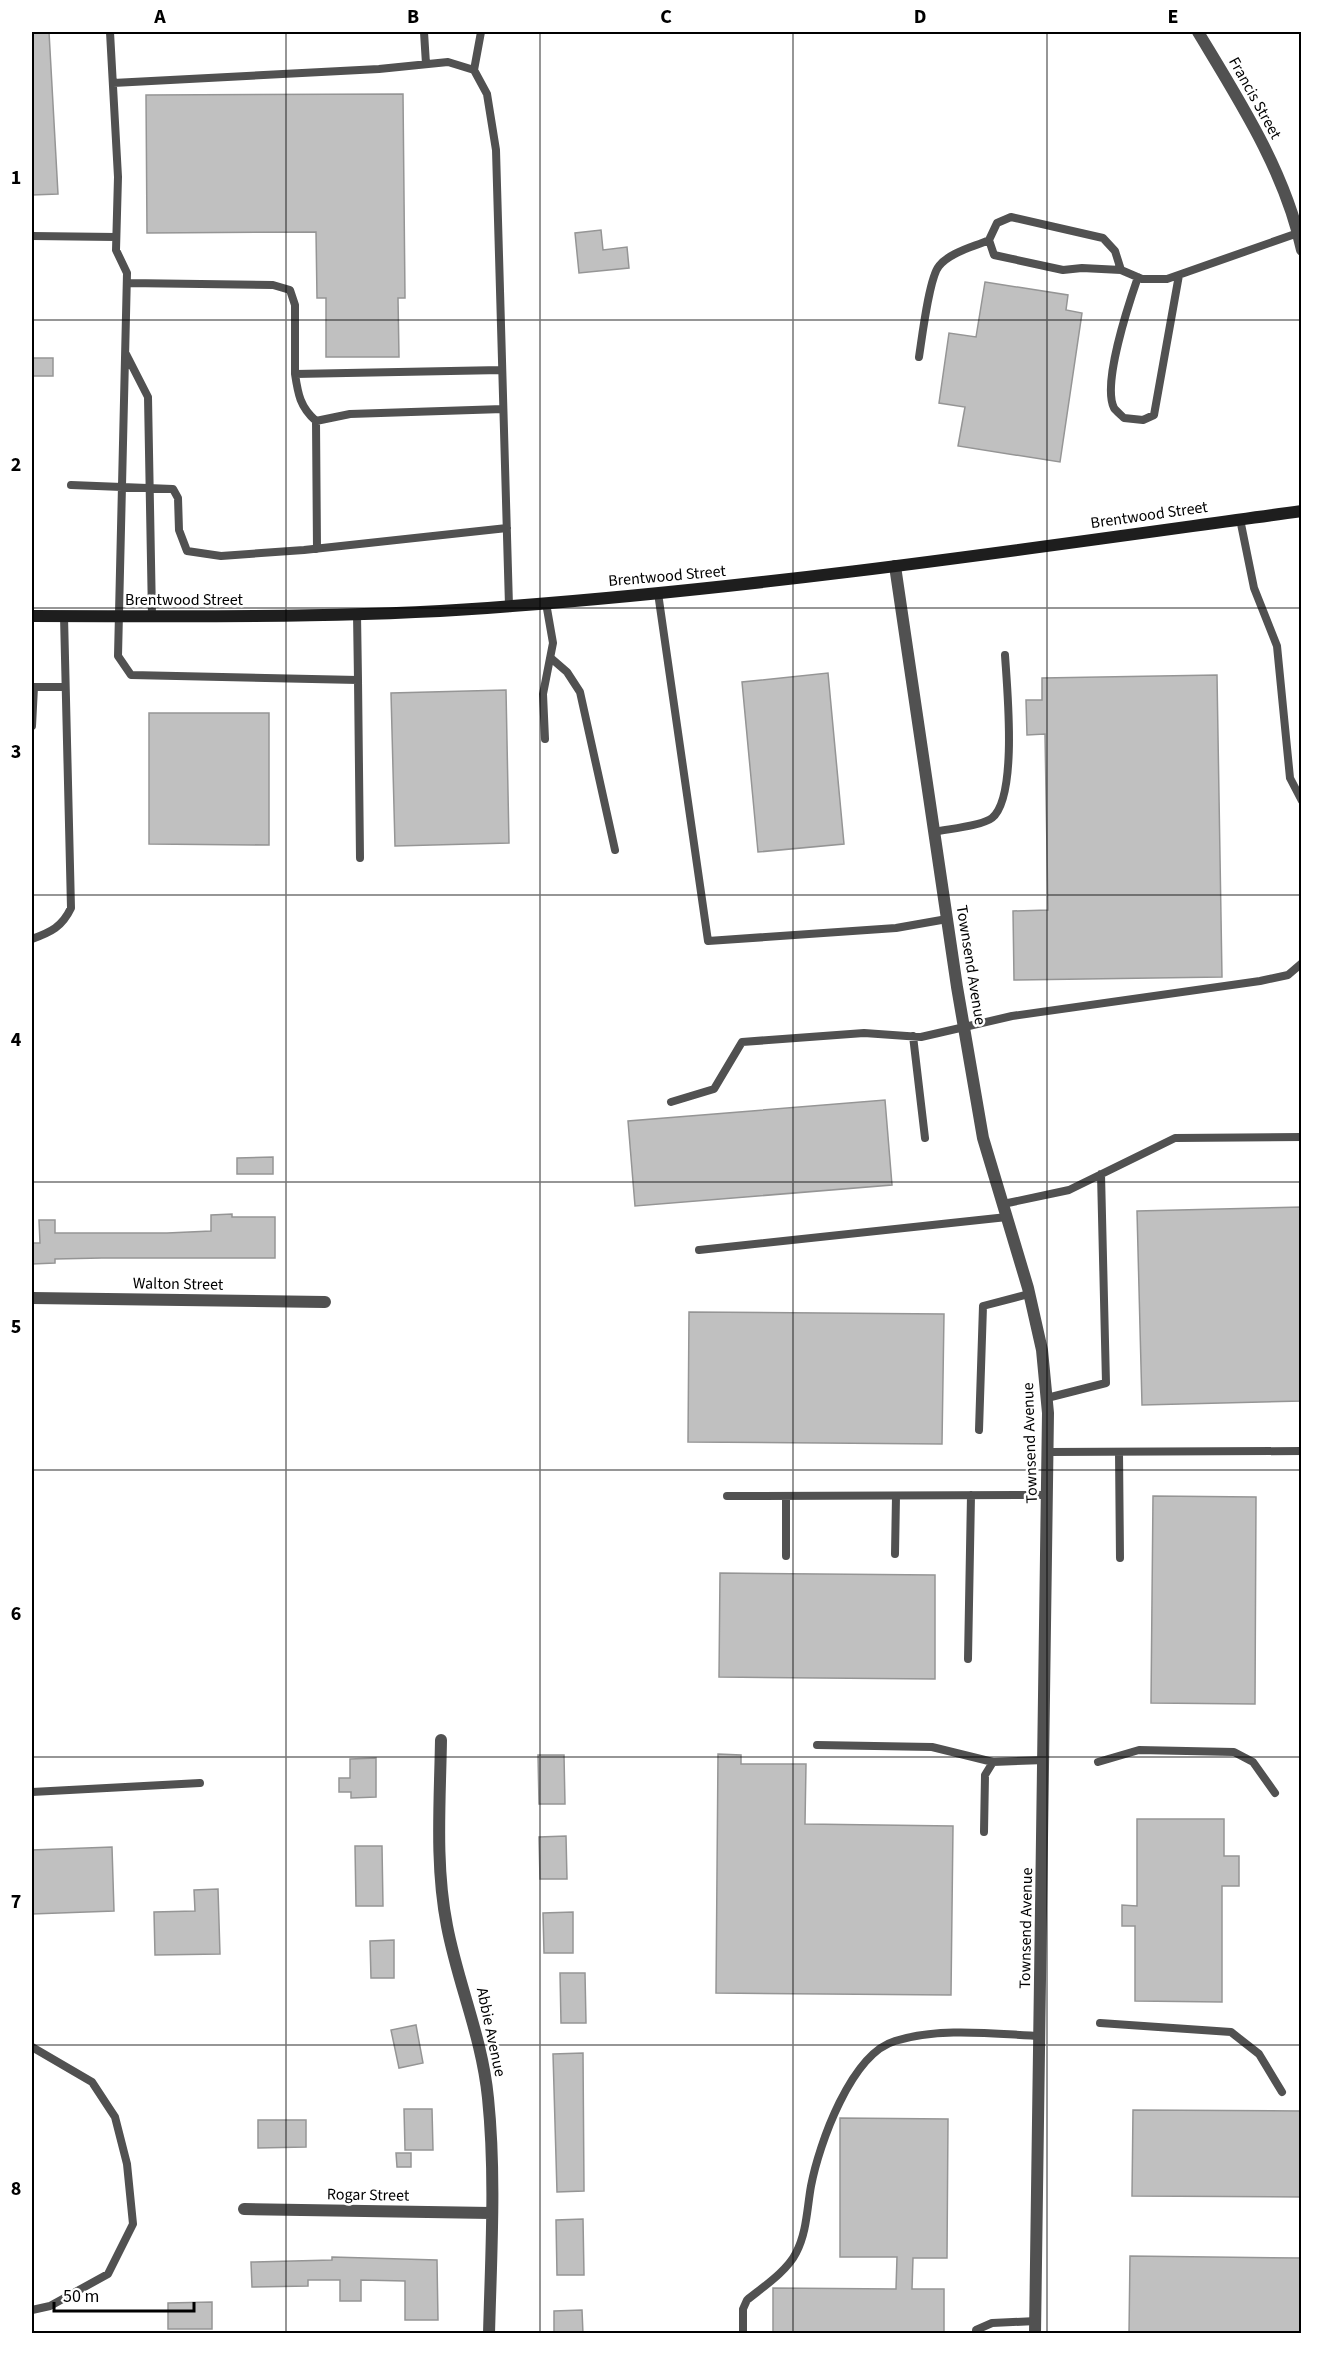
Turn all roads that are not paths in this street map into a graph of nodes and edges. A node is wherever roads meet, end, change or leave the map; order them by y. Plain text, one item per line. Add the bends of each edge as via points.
1 (110, 32) edge
2 (424, 32) edge
3 (481, 32) edge
4 (1198, 32) edge
5 (426, 64) junction
6 (474, 70) junction
7 (113, 83) junction
8 (1298, 233) junction
9 (32, 236) edge
10 (116, 237) junction
11 (989, 240) junction
12 (1302, 250) edge
13 (1121, 270) junction
14 (1179, 275) junction
15 (1138, 277) junction
16 (127, 283) junction
17 (126, 353) junction
18 (919, 357) dead end
19 (502, 369) junction
20 (295, 374) junction
21 (503, 409) junction
22 (316, 421) junction
23 (70, 485) dead end
24 (123, 486) junction
25 (150, 487) junction
26 (1302, 511) edge
27 (1240, 519) junction
28 (507, 528) junction
29 (317, 549) junction
30 (895, 566) junction
31 (658, 593) junction
32 (546, 603) junction
33 (509, 606) junction
34 (357, 614) junction
35 (32, 616) edge
36 (64, 616) junction
37 (120, 616) junction
38 (152, 616) junction
39 (1005, 655) dead end
40 (552, 658) junction
41 (358, 680) junction
42 (33, 687) edge
43 (65, 687) junction
44 (32, 726) edge
45 (545, 740) dead end
46 (1302, 801) edge
47 (934, 832) junction
48 (615, 850) dead end
49 (360, 858) dead end
50 (947, 919) junction
51 (32, 939) edge
52 (1302, 963) edge
53 (964, 1027) junction
54 (913, 1036) junction
55 (671, 1102) dead end
56 (1302, 1137) edge
57 (925, 1138) dead end
58 (1101, 1174) junction
59 (1003, 1204) junction
60 (1006, 1217) junction
61 (699, 1250) dead end
62 (1029, 1294) junction
63 (32, 1298) edge
64 (325, 1302) dead end
65 (1047, 1398) junction
66 (979, 1430) dead end
67 (1302, 1451) edge
68 (1048, 1452) junction
69 (1119, 1452) junction
70 (1048, 1495) junction
71 (727, 1496) dead end
72 (786, 1496) junction
73 (896, 1496) junction
74 (971, 1496) junction
75 (895, 1554) dead end
76 (786, 1556) dead end
77 (1120, 1558) dead end
78 (968, 1659) dead end
79 (441, 1740) dead end
80 (817, 1745) dead end
81 (1045, 1760) junction
82 (993, 1762) junction
83 (1098, 1762) dead end
84 (200, 1783) dead end
85 (32, 1792) edge
86 (1275, 1793) dead end
87 (984, 1832) dead end
88 (1100, 2023) dead end
89 (1041, 2036) junction
90 (32, 2048) edge
91 (1282, 2092) dead end
92 (244, 2209) dead end
93 (491, 2213) junction
94 (32, 2310) edge
95 (1036, 2327) edge
96 (489, 2334) edge
97 (742, 2334) edge
98 (976, 2334) edge

1 - 7 lane
2 - 5 lane
3 - 6 lane
4 - 8 street, Francis Street via 1269,156
5 - 6 lane via 447,62
5 - 7 lane
6 - 19 lane via 487,94 495,150
7 - 10 lane via 118,177
8 - 12 street, Francis Street
8 - 14 lane
9 - 10 lane
10 - 16 lane via 116,250 127,273
11 - 13 lane via 994,255 1041,267
11 - 13 lane via 997,223 1011,217 1103,238 1115,250
11 - 18 lane via 959,252 939,266 932,283
13 - 15 lane
14 - 15 lane via 1167,279
14 - 15 lane via 1154,415 1143,420 1124,418 1113,407 1112,388 1120,330
16 - 17 lane
16 - 20 lane via 273,285 290,290 295,305
17 - 24 lane
17 - 25 lane via 148,397
19 - 20 lane
19 - 21 lane
20 - 22 lane via 298,398
21 - 22 lane via 350,414
21 - 28 lane
22 - 29 lane
23 - 24 lane
24 - 25 lane
24 - 37 lane
25 - 29 lane via 173,489 178,498 179,530 187,551 221,556
25 - 38 lane
26 - 27 main road, Brentwood Street
27 - 30 main road, Brentwood Street
27 - 46 lane via 1254,588 1277,646 1290,778
28 - 29 lane
28 - 33 lane
30 - 31 main road, Brentwood Street
30 - 47 street, Townsend Avenue
31 - 32 main road, Brentwood Street
31 - 50 lane via 708,941 896,928
32 - 33 main road, Brentwood Street
32 - 40 lane
33 - 34 main road, Brentwood Street
34 - 38 main road, Brentwood Street
34 - 41 lane
35 - 36 main road, Brentwood Street
36 - 37 main road, Brentwood Street
36 - 43 lane
37 - 38 main road, Brentwood Street
37 - 41 lane via 118,656 130,675
39 - 47 lane via 1010,757 999,808 989,820
40 - 45 lane via 543,694
40 - 48 lane via 580,692
41 - 49 lane
42 - 43 lane
42 - 44 lane
43 - 51 lane via 71,908 55,931
47 - 50 street, Townsend Avenue
50 - 53 street, Townsend Avenue
52 - 53 lane via 1288,975 1260,981 1012,1016
53 - 54 lane
53 - 59 street, Townsend Avenue via 982,1138
54 - 55 lane via 864,1033 742,1042 714,1089
54 - 57 lane
56 - 58 lane via 1174,1138
58 - 59 lane via 1069,1190
58 - 65 lane via 1106,1383
59 - 60 street, Townsend Avenue
60 - 61 lane
60 - 62 street, Townsend Avenue
62 - 65 street, Townsend Avenue via 1042,1350
62 - 66 lane via 983,1306
63 - 64 street, Walton Street
65 - 68 street, Townsend Avenue
67 - 69 lane
68 - 69 lane
68 - 70 street, Townsend Avenue
69 - 77 lane
70 - 74 lane
70 - 81 street, Townsend Avenue
71 - 72 lane
72 - 73 lane
72 - 76 lane
73 - 74 lane
73 - 75 lane
74 - 78 lane
79 - 93 street, Abbie Avenue via 440,1876 447,1927 476,2026 488,2097
80 - 82 lane via 932,1748
81 - 82 lane
81 - 89 street, Townsend Avenue
82 - 87 lane via 985,1775
83 - 86 lane via 1139,1750 1234,1752 1253,1762
84 - 85 lane
88 - 91 lane via 1231,2032 1259,2054
89 - 95 street, Townsend Avenue
89 - 97 lane via 926,2035 876,2048 839,2106 819,2154 796,2254 747,2300
90 - 94 lane via 92,2082 115,2117 127,2164 134,2224 108,2274 50,2306
92 - 93 street, Rogar Street
93 - 96 street, Abbie Avenue
95 - 98 lane via 992,2323 976,2330

